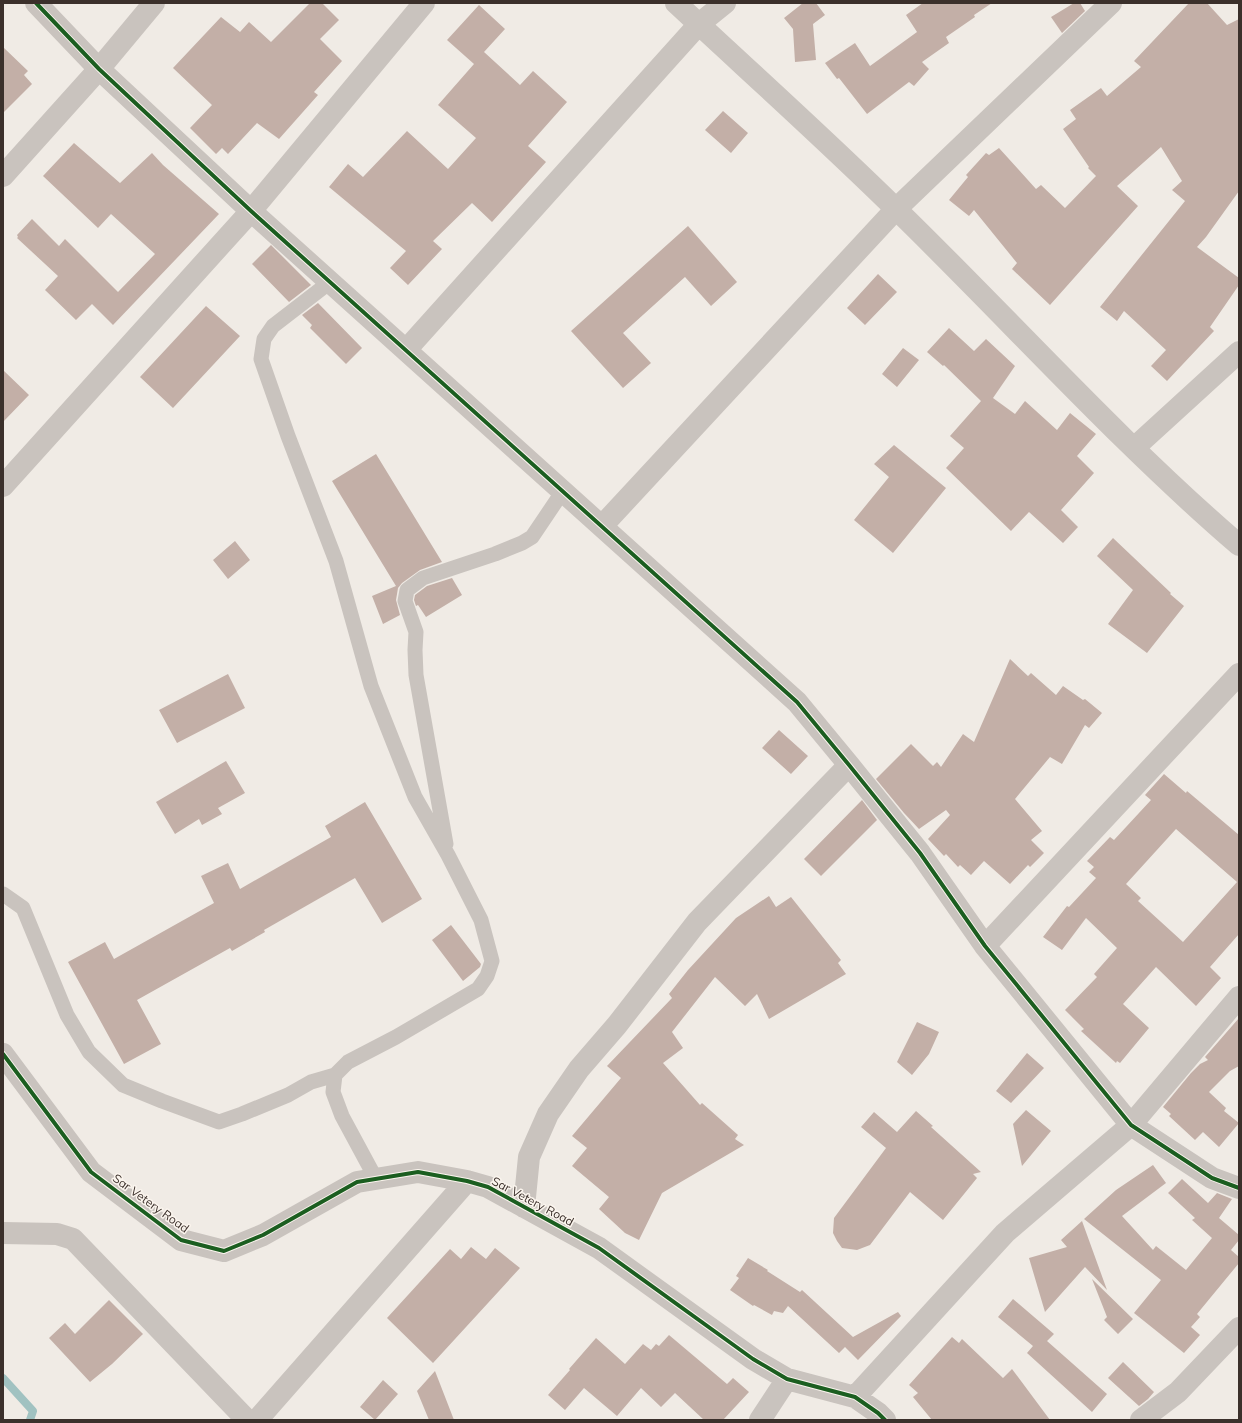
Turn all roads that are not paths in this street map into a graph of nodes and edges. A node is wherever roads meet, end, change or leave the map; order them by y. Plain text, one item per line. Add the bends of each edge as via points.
1 (36, 3) edge
2 (154, 3) edge
3 (424, 3) edge
4 (676, 3) edge
5 (725, 3) edge
6 (1111, 3) edge
7 (699, 24) junction
8 (99, 69) junction
9 (3, 176) edge
10 (896, 209) junction
11 (251, 211) junction
12 (330, 282) junction
13 (406, 350) junction
14 (1239, 352) edge
15 (1134, 448) junction
16 (3, 486) edge
17 (563, 491) junction
18 (602, 526) junction
19 (1239, 545) edge
20 (1239, 674) edge
21 (849, 765) junction
22 (448, 855) junction
23 (3, 894) edge
24 (985, 946) junction
25 (1239, 997) edge
26 (3, 1054) edge
27 (335, 1075) junction
28 (1131, 1125) junction
29 (376, 1179) junction
30 (467, 1181) junction
31 (1239, 1188) edge
32 (524, 1207) junction
33 (3, 1233) edge
34 (1239, 1328) edge
35 (787, 1379) junction
36 (855, 1397) junction
37 (247, 1420) edge
38 (257, 1420) edge
39 (760, 1420) edge
40 (886, 1420) edge
41 (1141, 1420) edge

1 - 8 street
2 - 8 street
3 - 11 street
4 - 7 street
5 - 7 street
6 - 10 street
7 - 10 street
7 - 13 street
8 - 9 street
8 - 11 street
10 - 15 street
10 - 18 street
11 - 12 street
11 - 16 street
12 - 13 street
12 - 22 lane via 273,326 264,339 261,360 336,561 371,686 415,797
13 - 17 street
14 - 15 street
15 - 19 street
17 - 18 street
17 - 22 lane via 532,537 495,554 422,578 408,590 405,601 416,632 416,675
18 - 21 street via 797,702
20 - 24 street
21 - 24 street via 920,853
21 - 32 street via 697,922 617,1025 579,1069 548,1114 529,1157
22 - 27 lane via 481,920 492,961 487,976 478,989 348,1062
23 - 27 lane via 23,908 67,1015 89,1052 123,1085 218,1122 288,1095 311,1082
24 - 28 street
25 - 28 street
26 - 29 street, Sar Vetery Road via 91,1172 181,1240 224,1251 262,1235 357,1182
27 - 29 lane via 333,1092 342,1116
28 - 31 street via 1212,1178
28 - 36 street via 1005,1233
29 - 30 street, Sar Vetery Road via 418,1172
30 - 32 street, Sar Vetery Road via 488,1187
30 - 38 street
32 - 35 street, Sar Vetery Road via 598,1248 754,1359
33 - 37 street via 57,1234 73,1239
34 - 41 street via 1178,1392
35 - 36 street, Sar Vetery Road
35 - 39 street
36 - 40 street, Sar Vetery Road

